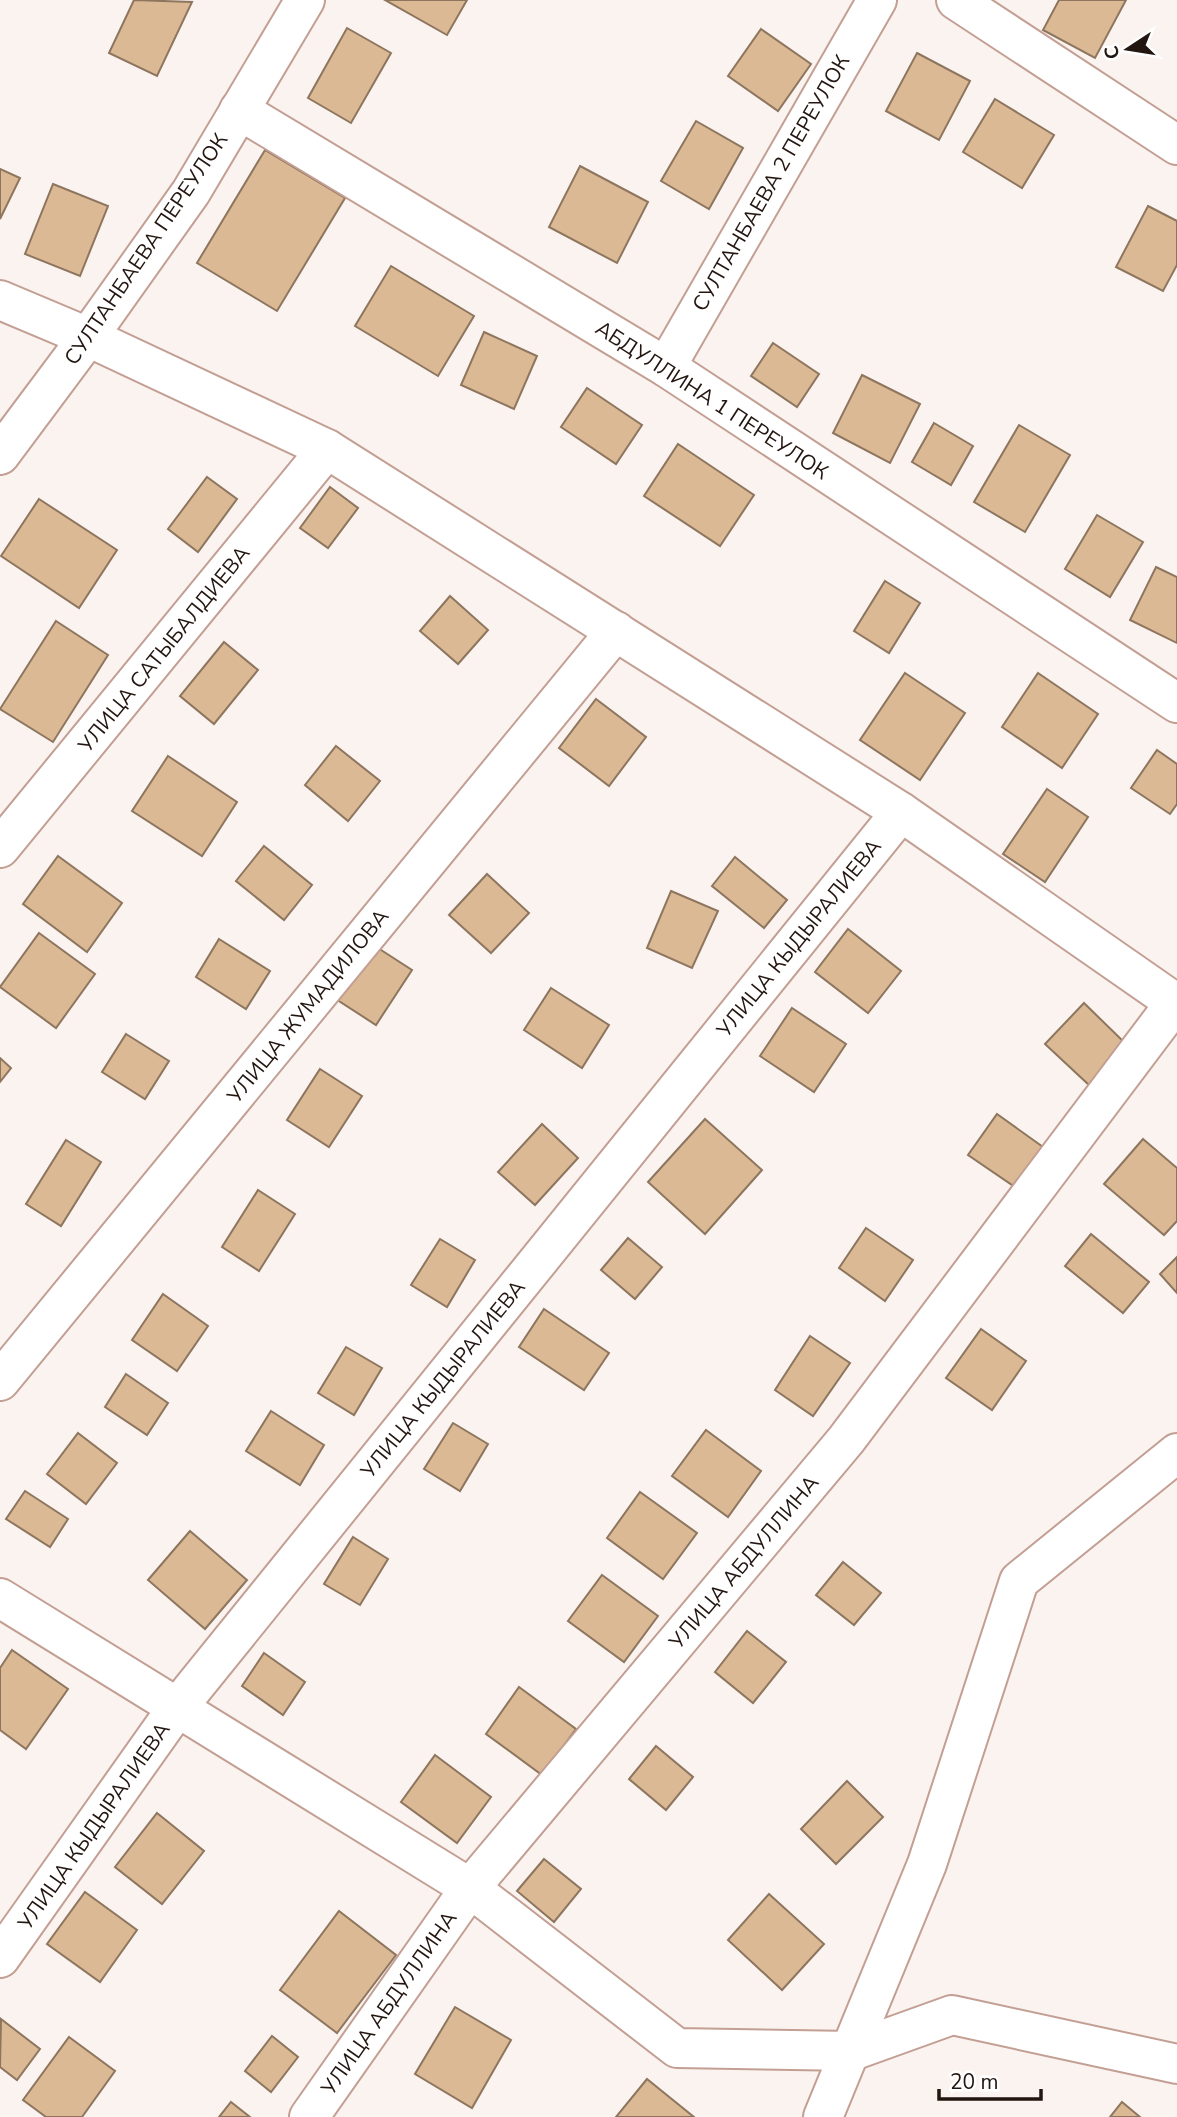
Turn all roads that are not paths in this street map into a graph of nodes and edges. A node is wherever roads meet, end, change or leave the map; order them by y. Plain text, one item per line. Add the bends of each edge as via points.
1 (305, 0) edge
2 (877, 0) edge
3 (956, 0) edge
4 (239, 110) junction
5 (1177, 145) edge
6 (0, 300) edge
7 (89, 337) junction
8 (666, 367) junction
9 (327, 449) junction
10 (0, 455) edge
11 (616, 631) junction
12 (1177, 703) edge
13 (901, 812) junction
14 (0, 848) edge
15 (1176, 1003) edge
16 (0, 1381) edge
17 (1177, 1453) edge
18 (0, 1598) edge
19 (177, 1708) junction
20 (470, 1888) junction
21 (0, 1958) edge
22 (852, 2051) junction
23 (1177, 2064) edge
24 (309, 2117) edge
25 (823, 2117) edge

1 - 4 street, СУЛТАНБАЕВА ПЕРЕУЛОК
2 - 8 street, СУЛТАНБАЕВА 2 ПЕРЕУЛОК
3 - 5 street
4 - 7 street, СУЛТАНБАЕВА ПЕРЕУЛОК via 191,192
4 - 8 street, АБДУЛЛИНА 1 ПЕРЕУЛОК
6 - 7 street
7 - 9 street
7 - 10 street, СУЛТАНБАЕВА ПЕРЕУЛОК
8 - 12 street, АБДУЛЛИНА 1 ПЕРЕУЛОК
9 - 11 street
9 - 14 street, УЛИЦА САТЫБАЛДИЕВА
11 - 13 street
11 - 16 street, УЛИЦА ЖУМАДИЛОВА
13 - 15 street
13 - 19 street, УЛИЦА КЫДЫРАЛИЕВА
15 - 20 street, УЛИЦА АБДУЛЛИНА via 846,1440
17 - 22 street via 1019,1581 926,1864
18 - 19 street
19 - 20 street
19 - 21 street, УЛИЦА КЫДЫРАЛИЕВА
20 - 22 street via 677,2048
20 - 24 street, УЛИЦА АБДУЛЛИНА
22 - 23 street via 952,2015
22 - 25 street

